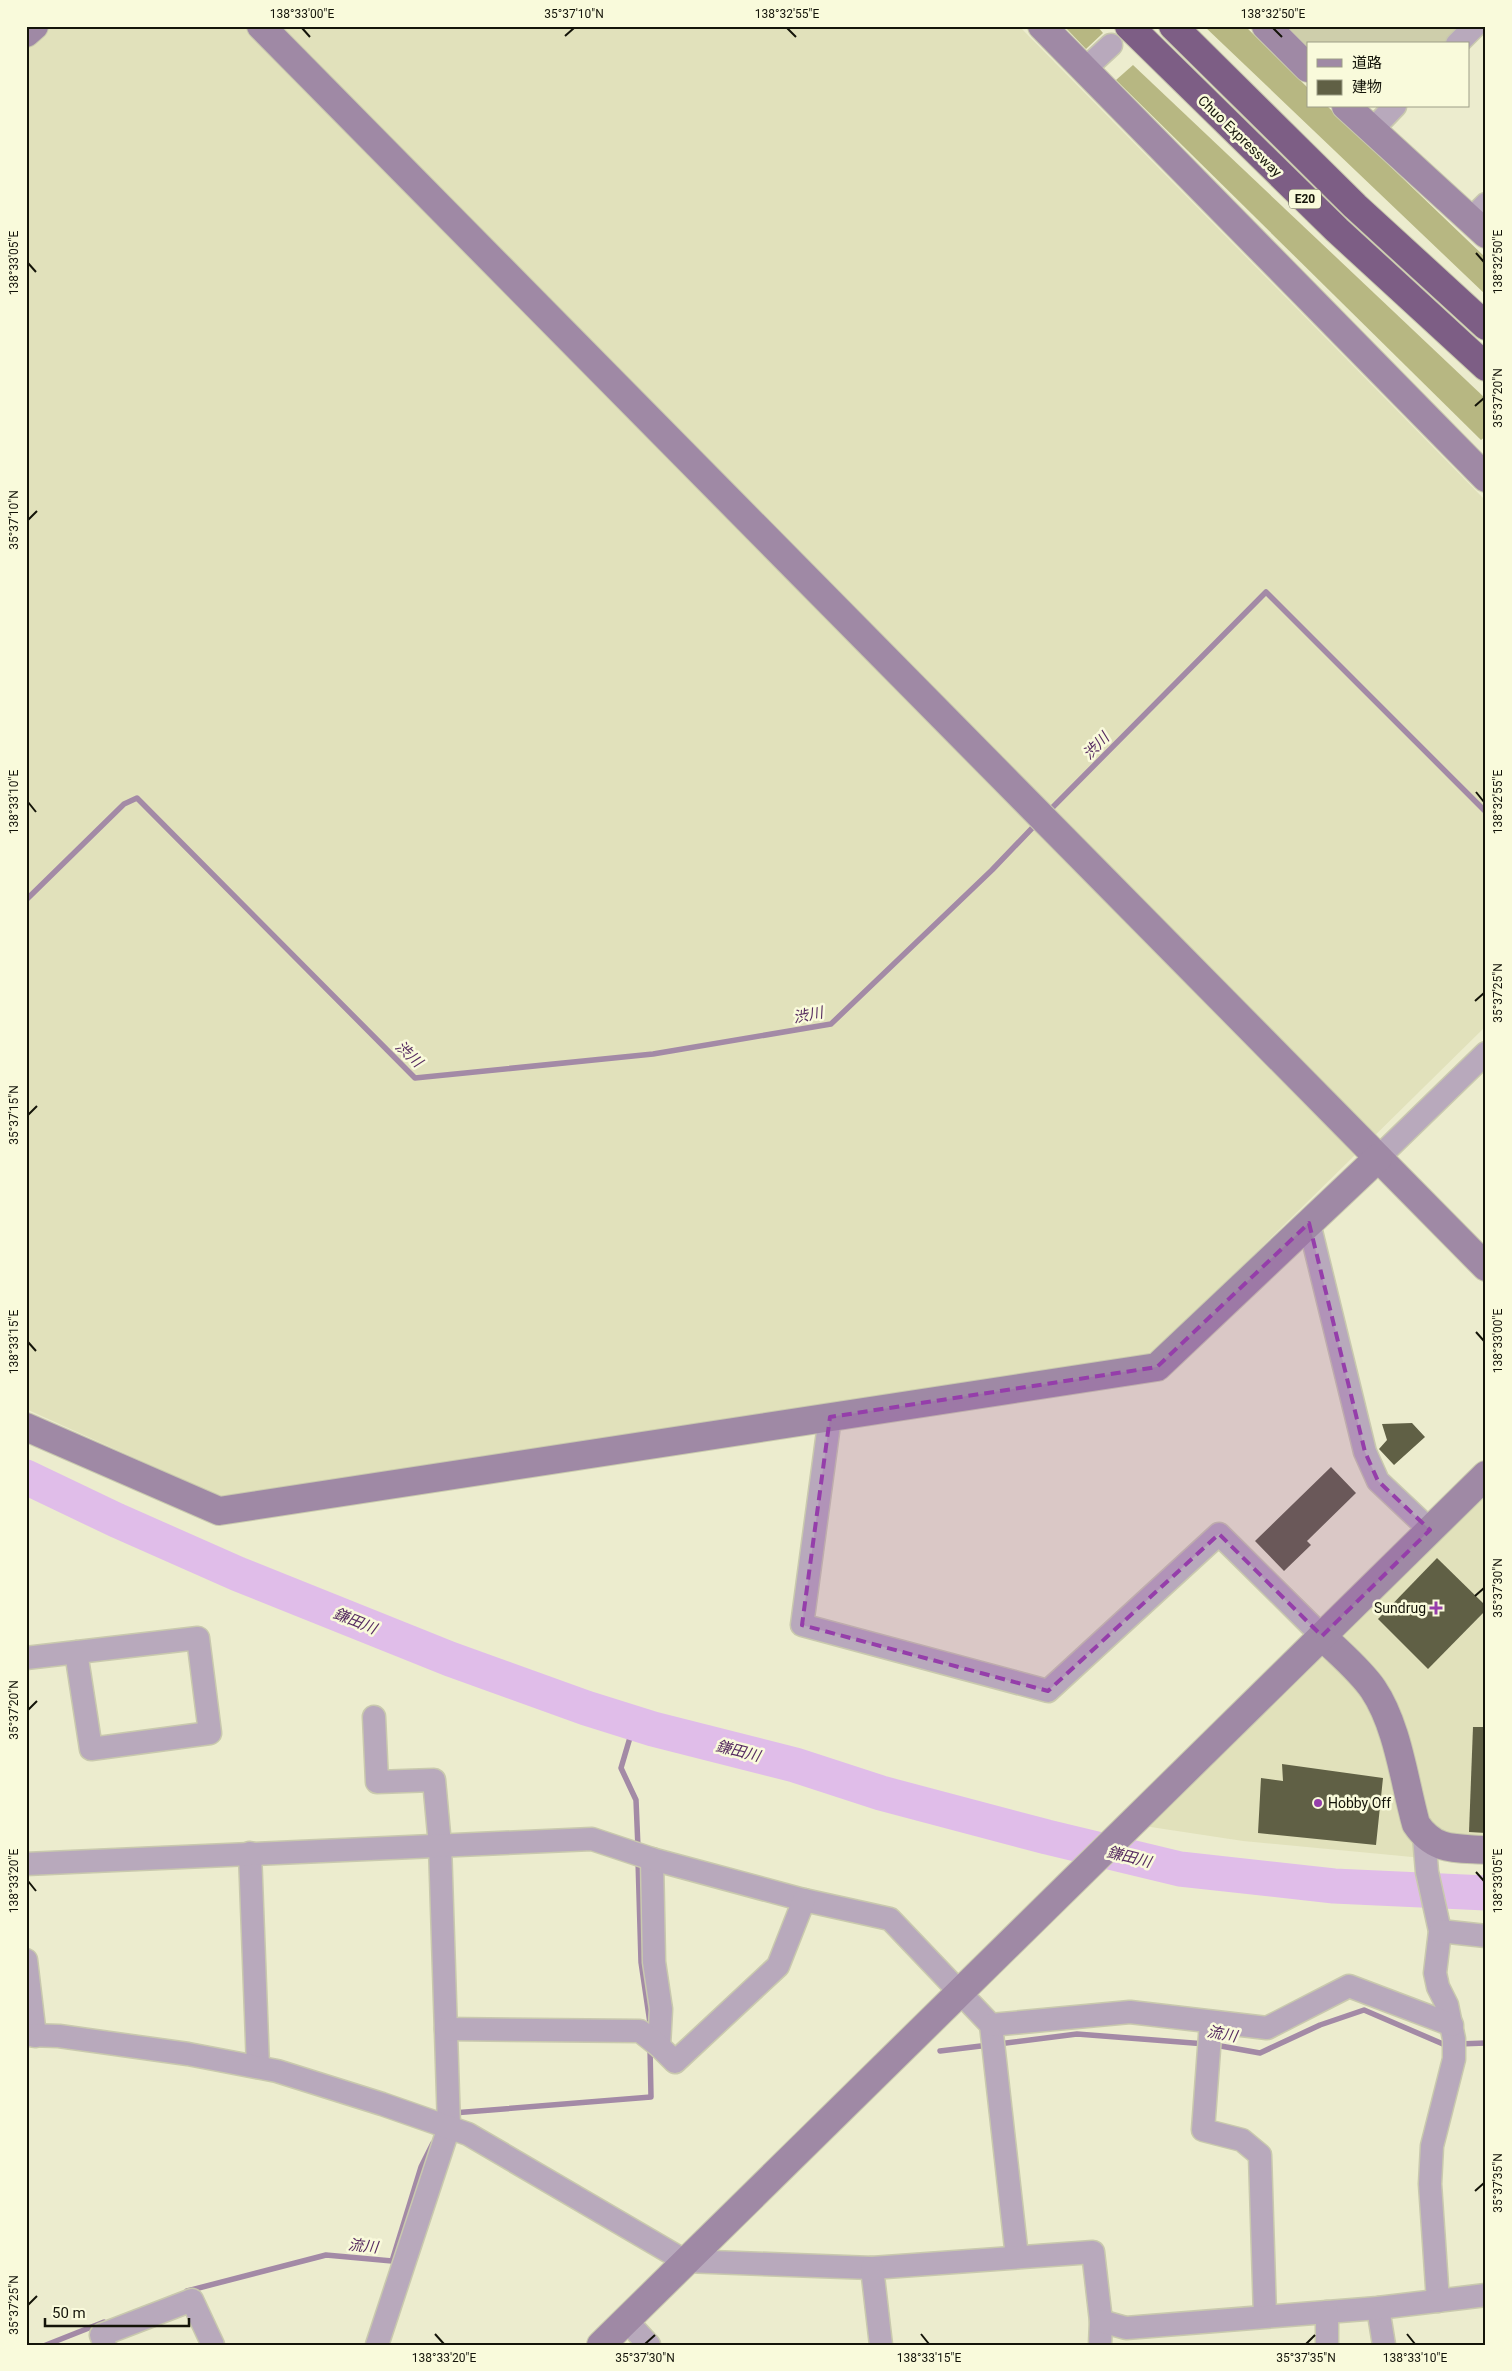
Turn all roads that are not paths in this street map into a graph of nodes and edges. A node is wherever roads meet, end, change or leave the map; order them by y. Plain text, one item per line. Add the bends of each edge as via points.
1 (34, 26) edge
2 (261, 26) edge
3 (1042, 26) edge
4 (1173, 26) edge
5 (1266, 26) edge
6 (1475, 26) edge
7 (26, 34) edge
8 (1120, 35) edge
9 (1459, 42) edge
10 (1307, 67) edge
11 (1085, 69) junction
12 (1348, 108) edge
13 (1393, 108) edge
14 (1371, 131) junction
15 (1481, 219) edge
16 (1486, 326) edge
17 (1486, 367) edge
18 (1486, 478) edge
19 (1486, 1053) edge
20 (1378, 1158) junction
21 (1308, 1223) junction
22 (1486, 1267) edge
23 (830, 1417) junction
24 (26, 1427) edge
25 (1486, 1476) edge
26 (1430, 1530) junction
27 (1322, 1636) junction
28 (76, 1652) junction
29 (26, 1658) edge
30 (374, 1717) dead end
31 (1424, 1836) junction
32 (440, 1844) junction
33 (1486, 1850) edge
34 (250, 1853) junction
35 (652, 1859) junction
36 (26, 1864) edge
37 (804, 1900) junction
38 (1439, 1926) junction
39 (1486, 1936) edge
40 (26, 1960) edge
41 (959, 1992) junction
42 (1211, 2022) junction
43 (990, 2025) junction
44 (1452, 2025) junction
45 (446, 2029) junction
46 (30, 2035) edge
47 (660, 2046) junction
48 (258, 2067) junction
49 (449, 2127) junction
50 (1017, 2257) junction
51 (685, 2261) junction
52 (872, 2268) junction
53 (1486, 2294) edge
54 (1438, 2300) junction
55 (1378, 2308) junction
56 (1327, 2312) junction
57 (1266, 2316) junction
58 (626, 2320) junction
59 (1101, 2321) junction
60 (105, 2345) edge
61 (213, 2345) edge
62 (377, 2345) edge
63 (601, 2345) edge
64 (649, 2345) edge
65 (881, 2345) edge
66 (1100, 2345) edge
67 (1327, 2345) edge
68 (1384, 2345) edge

1 - 7 street
2 - 20 street
3 - 11 street
4 - 16 highway, E20 via 1355,206
5 - 10 street
6 - 9 street
8 - 11 street
8 - 17 highway, Chuo Expressway / E20
11 - 18 street
12 - 14 street
13 - 14 street
14 - 15 street
19 - 20 street
20 - 21 street
20 - 22 street
21 - 23 street via 1157,1367
21 - 26 street via 1364,1452 1378,1481
23 - 24 street via 219,1511
23 - 27 street via 802,1625 1048,1691 1219,1534
25 - 26 street
26 - 27 street
27 - 31 street via 1360,1674 1383,1707 1416,1824
27 - 41 street
28 - 28 street via 91,1749 210,1733 198,1638
28 - 29 street
30 - 32 street via 377,1782 434,1780
31 - 33 street via 1442,1846
31 - 38 street via 1427,1872
32 - 34 street
32 - 35 street via 592,1839
32 - 45 street
34 - 36 street
34 - 48 street
35 - 37 street
35 - 47 street via 654,1962 661,2009
37 - 41 street via 890,1919
37 - 47 street via 778,1966 675,2062
38 - 39 street
38 - 44 street via 1434,1973
40 - 46 street
41 - 43 street
41 - 51 street
42 - 43 street via 1130,2012
42 - 44 street via 1267,2028 1349,1986
42 - 57 street via 1203,2130 1242,2140 1260,2155
43 - 50 street
44 - 54 street via 1454,2059 1432,2146 1430,2184
45 - 47 street via 640,2031
45 - 49 street
46 - 48 street via 188,2054
48 - 49 street via 277,2070
49 - 51 street via 468,2134
49 - 62 street
50 - 52 street
50 - 59 street via 1093,2252
51 - 52 street
51 - 58 street
52 - 65 street
53 - 54 street
54 - 55 street
55 - 56 street
55 - 68 street
56 - 57 street
56 - 67 street
57 - 59 street via 1126,2328
58 - 63 street
58 - 64 street
59 - 66 street
60 - 61 street via 101,2336 192,2300

